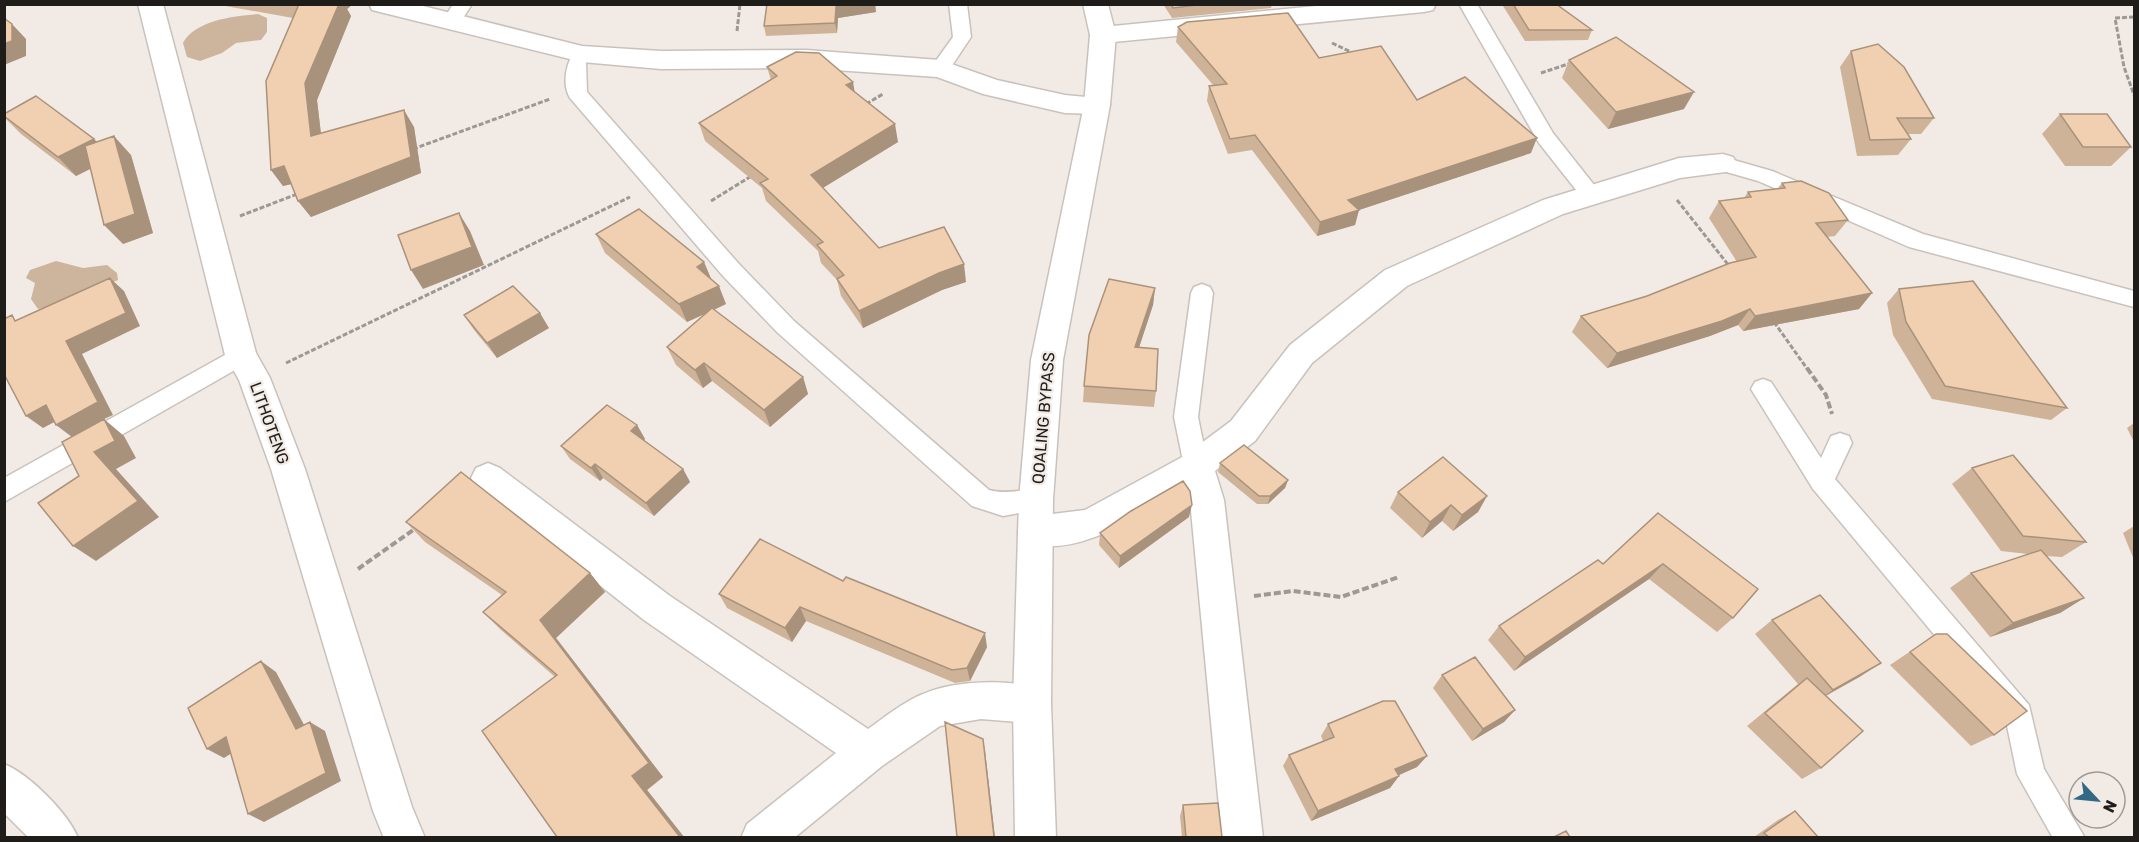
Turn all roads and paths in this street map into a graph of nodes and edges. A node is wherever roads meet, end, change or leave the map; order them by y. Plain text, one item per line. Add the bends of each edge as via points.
1 (150, 4) edge
2 (381, 4) edge
3 (958, 4) edge
4 (1424, 4) edge
5 (1468, 4) edge
6 (457, 13) edge
7 (2134, 17) edge
8 (1099, 20) edge
9 (582, 54) junction
10 (1577, 62) edge
11 (940, 69) junction
12 (1511, 82) junction
13 (577, 93) junction
14 (885, 93) dead end
15 (2134, 95) edge
16 (1096, 105) junction
17 (857, 110) edge
18 (411, 149) edge
19 (1723, 164) joint
20 (755, 174) edge
21 (1656, 174) junction
22 (655, 185) junction
23 (304, 191) edge
24 (1591, 195) junction
25 (685, 218) junction
26 (208, 229) junction
27 (1735, 273) edge
28 (1202, 293) dead end
29 (2134, 299) edge
30 (1770, 318) edge
31 (248, 367) junction
32 (1763, 389) dead end
33 (1840, 444) joint
34 (1196, 466) junction
35 (488, 477) dead end
36 (1822, 481) junction
37 (4, 491) edge
38 (1036, 516) junction
39 (421, 525) edge
40 (1399, 577) dead end
41 (326, 592) junction
42 (1218, 601) junction
43 (1032, 704) junction
44 (868, 752) junction
45 (4, 784) edge
46 (58, 837) edge
47 (405, 837) edge
48 (761, 837) edge
49 (1036, 837) edge
50 (1243, 837) edge
51 (2070, 837) edge

1 - 26 street, LITHOTENG
2 - 6 street
3 - 11 lane via 962,37
4 - 8 street
5 - 12 lane
6 - 9 street
7 - 15 path via 2115,18 2124,67
8 - 16 street, QOALING BYPASS
9 - 11 street via 661,60 807,59
9 - 13 lane via 576,63
10 - 12 path
11 - 16 street via 992,88 1065,104
12 - 24 lane via 1546,138
13 - 18 path via 555,97
13 - 22 lane
14 - 17 path
16 - 38 street, QOALING BYPASS via 1047,360
19 - 21 street
19 - 29 lane via 1765,176 1917,241
20 - 25 path
21 - 24 street
21 - 27 path
22 - 25 lane
22 - 31 path
23 - 26 path
24 - 34 street via 1553,207 1396,278 1301,354 1243,430
25 - 38 lane via 786,327 981,498
26 - 31 street, LITHOTENG
28 - 34 lane via 1186,417
30 - 33 path via 1826,395
31 - 37 lane
31 - 41 street, LITHOTENG via 288,469
32 - 36 lane
33 - 36 lane
34 - 38 street via 1089,525
34 - 42 street via 1207,500
35 - 44 street via 657,608
36 - 51 lane via 2019,715 2031,774
38 - 43 street, QOALING BYPASS
39 - 41 path
40 - 42 path via 1341,597 1293,591
41 - 47 street, LITHOTENG via 393,811
42 - 50 street
43 - 44 street via 981,701 933,708
43 - 49 street, QOALING BYPASS
44 - 48 street
45 - 46 street

